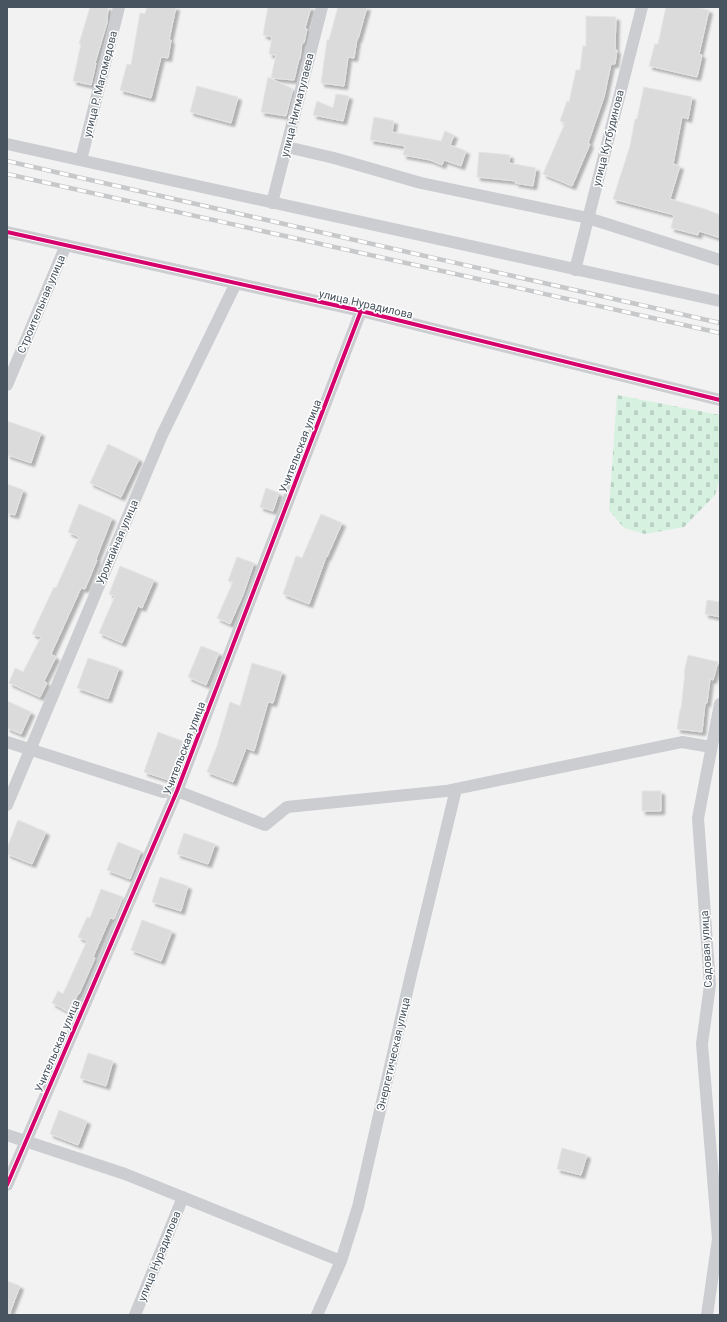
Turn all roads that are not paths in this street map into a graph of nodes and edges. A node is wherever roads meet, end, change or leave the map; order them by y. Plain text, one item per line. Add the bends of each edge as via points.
1 (119, 7) edge
2 (322, 7) edge
3 (642, 7) edge
4 (7, 144) edge
5 (287, 147) junction
6 (82, 160) junction
7 (272, 203) junction
8 (588, 218) junction
9 (7, 232) edge
10 (66, 245) junction
11 (720, 260) edge
12 (575, 270) junction
13 (236, 283) junction
14 (720, 301) edge
15 (361, 311) junction
16 (7, 385) edge
17 (720, 400) edge
18 (720, 704) edge
19 (7, 742) edge
20 (711, 747) junction
21 (31, 750) junction
22 (456, 789) junction
23 (177, 791) junction
24 (7, 806) edge
25 (7, 1135) edge
26 (26, 1141) junction
27 (7, 1186) edge
28 (183, 1197) junction
29 (341, 1261) junction
30 (135, 1315) edge
31 (317, 1315) edge
32 (707, 1315) edge

1 - 6 street, улица Р. Магомедова
2 - 5 street, улица Нигматулаева
3 - 8 street, улица Кутбудинова
4 - 6 street
5 - 7 street, улица Нигматулаева
5 - 8 street via 421,184
6 - 7 street
7 - 12 street
8 - 11 street
8 - 12 street, улица Кутбудинова
9 - 10 street, улица Нурадилова
10 - 13 street, улица Нурадилова
10 - 16 street, Строительная улица
12 - 14 street
13 - 15 street, улица Нурадилова
13 - 21 street, Урожайная улица via 162,435
15 - 17 street, улица Нурадилова
15 - 23 street, Учительская улица
18 - 20 street, Садовая улица
19 - 21 street
20 - 22 street via 682,742
20 - 32 street, Садовая улица via 698,818 710,984 702,1044 718,1239
21 - 23 street via 163,792
21 - 24 street, Урожайная улица
22 - 23 street via 287,807 265,825
22 - 29 street, Энергетическая улица via 358,1207
23 - 26 street, Учительская улица
25 - 26 street
26 - 27 street, Учительская улица
26 - 28 street via 125,1174
28 - 29 street
28 - 30 street, улица Нурадилова
29 - 31 street, Энергетическая улица

